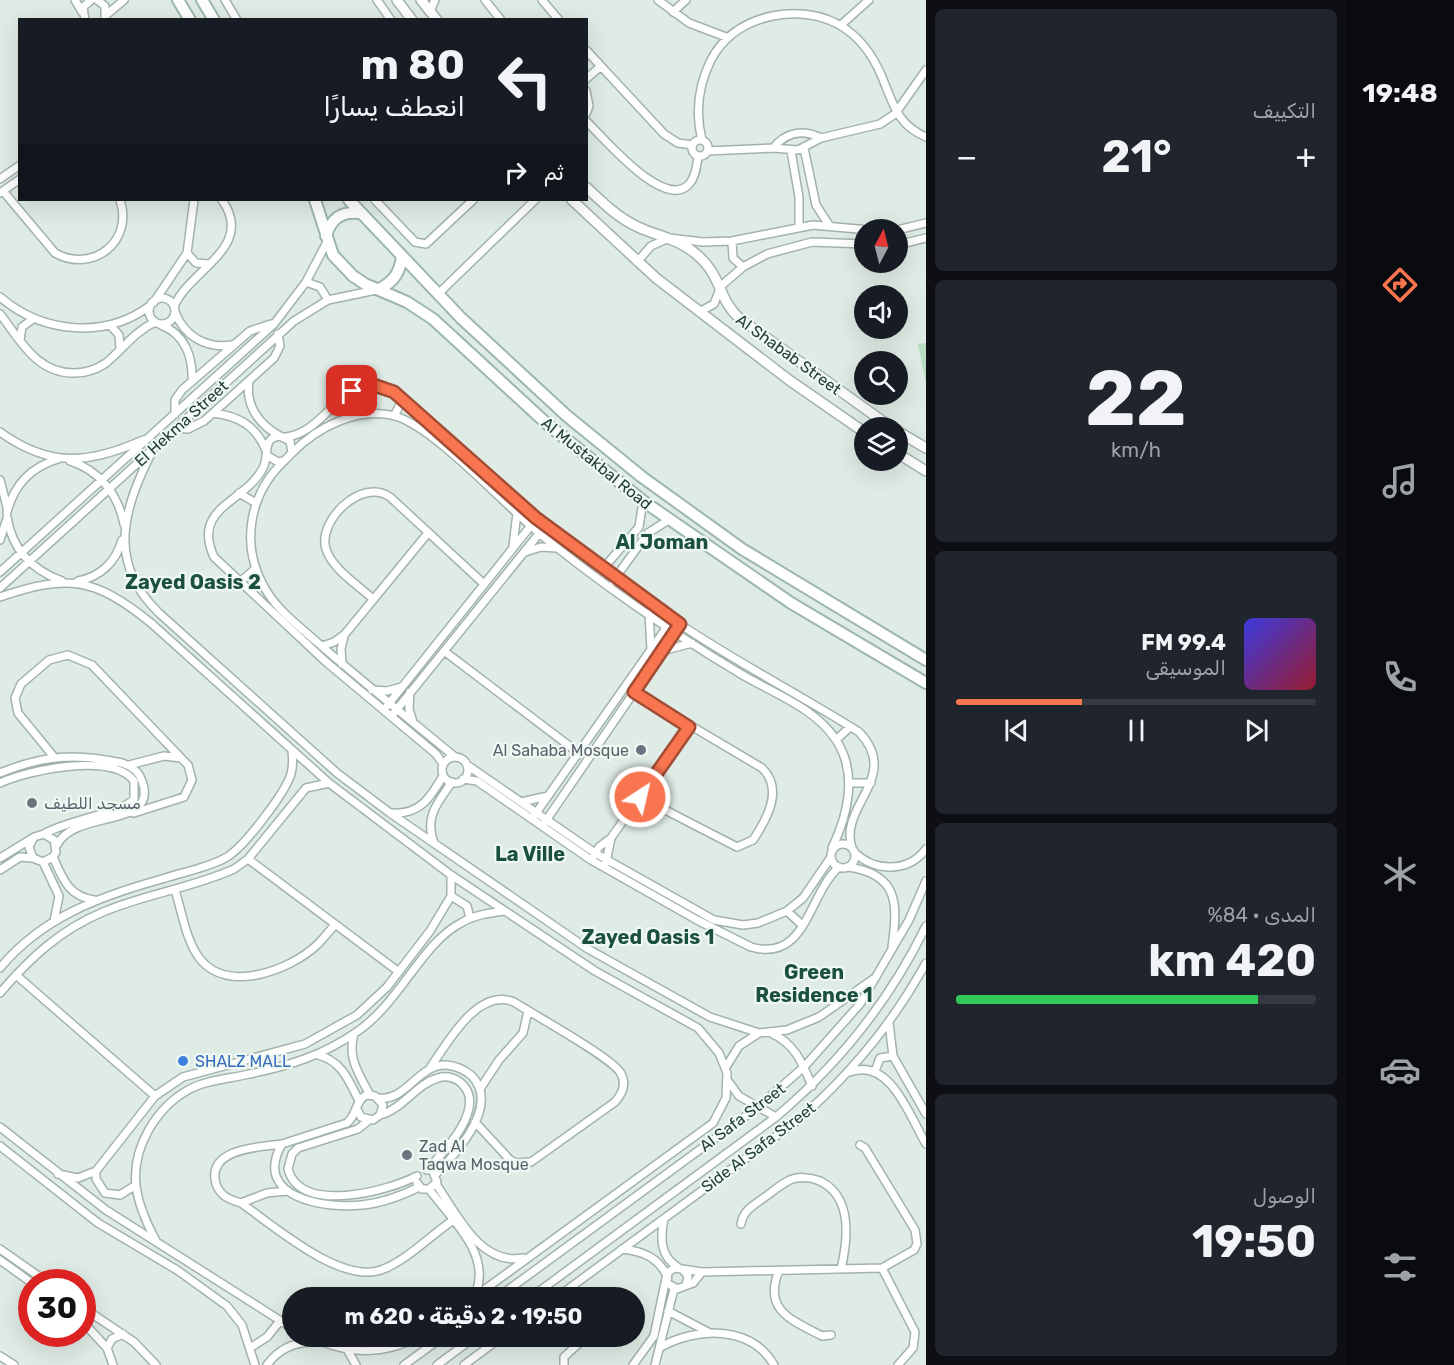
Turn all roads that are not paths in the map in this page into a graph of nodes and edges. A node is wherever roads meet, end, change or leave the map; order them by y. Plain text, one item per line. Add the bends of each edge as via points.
1 (75, 0) edge
2 (91, 0) edge
3 (97, 0) edge
4 (124, 0) edge
5 (178, 0) edge
6 (202, 0) edge
7 (225, 0) edge
8 (377, 0) edge
9 (397, 0) edge
10 (421, 0) edge
11 (435, 0) edge
12 (485, 0) edge
13 (542, 0) edge
14 (658, 0) edge
15 (686, 0) edge
16 (869, 0) edge
17 (430, 11) junction
18 (673, 12) junction
19 (84, 16) edge
20 (104, 18) edge
21 (189, 18) edge
22 (213, 18) edge
23 (236, 18) edge
24 (390, 18) edge
25 (410, 18) edge
26 (435, 18) edge
27 (499, 18) edge
28 (557, 18) edge
29 (842, 24) junction
30 (726, 37) junction
31 (588, 52) edge
32 (601, 66) junction
33 (926, 70) edge
34 (588, 77) edge
35 (895, 114) junction
36 (588, 123) edge
37 (926, 137) edge
38 (821, 138) junction
39 (702, 140) junction
40 (693, 145) junction
41 (773, 148) junction
42 (804, 148) junction
43 (707, 151) junction
44 (791, 151) junction
45 (698, 156) junction
46 (18, 166) edge
47 (0, 179) edge
48 (18, 180) edge
49 (811, 185) junction
50 (797, 188) junction
51 (588, 190) edge
52 (1, 192) edge
53 (120, 201) edge
54 (194, 201) edge
55 (223, 201) edge
56 (315, 201) edge
57 (351, 201) edge
58 (376, 201) edge
59 (472, 201) edge
60 (534, 201) edge
61 (573, 201) edge
62 (360, 213) junction
63 (926, 223) edge
64 (829, 225) junction
65 (799, 227) junction
66 (908, 227) edge
67 (854, 228) edge
68 (669, 238) junction
69 (926, 238) edge
70 (327, 239) junction
71 (732, 241) junction
72 (908, 242) edge
73 (854, 243) edge
74 (187, 253) junction
75 (402, 256) junction
76 (637, 262) junction
77 (210, 263) junction
78 (743, 267) junction
79 (306, 282) junction
80 (722, 286) junction
81 (379, 289) junction
82 (438, 294) junction
83 (0, 297) edge
84 (328, 300) junction
85 (152, 304) junction
86 (175, 310) junction
87 (699, 312) junction
88 (0, 314) edge
89 (33, 319) junction
90 (157, 323) junction
91 (273, 324) junction
92 (110, 325) junction
93 (278, 334) junction
94 (20, 341) junction
95 (235, 344) junction
96 (120, 348) junction
97 (192, 381) junction
98 (249, 381) junction
99 (344, 397) junction
100 (403, 399) junction
101 (549, 399) junction
102 (213, 413) junction
103 (175, 414) junction
104 (394, 416) junction
105 (350, 417) junction
106 (877, 417) edge
107 (546, 423) junction
108 (854, 425) edge
109 (176, 428) junction
110 (0, 432) edge
111 (283, 436) junction
112 (908, 437) edge
113 (148, 438) junction
114 (155, 447) junction
115 (926, 448) edge
116 (267, 453) junction
117 (292, 453) junction
118 (63, 459) junction
119 (908, 460) edge
120 (284, 461) junction
121 (926, 471) edge
122 (0, 480) edge
123 (102, 480) junction
124 (109, 488) junction
125 (239, 493) junction
126 (643, 501) junction
127 (256, 503) junction
128 (517, 513) junction
129 (7, 514) junction
130 (536, 518) junction
131 (670, 519) junction
132 (531, 525) junction
133 (546, 525) junction
134 (124, 526) junction
135 (428, 533) junction
136 (540, 533) junction
137 (123, 536) junction
138 (0, 540) edge
139 (512, 549) junction
140 (560, 549) junction
141 (21, 553) junction
142 (522, 553) junction
143 (29, 562) junction
144 (255, 569) junction
145 (603, 569) junction
146 (0, 572) edge
147 (597, 576) junction
148 (616, 578) junction
149 (63, 582) junction
150 (72, 582) junction
151 (240, 582) junction
152 (484, 584) junction
153 (610, 586) junction
154 (801, 586) junction
155 (0, 588) edge
156 (0, 597) edge
157 (373, 599) junction
158 (791, 603) junction
159 (835, 606) junction
160 (462, 611) junction
161 (649, 613) junction
162 (159, 614) junction
163 (471, 618) junction
164 (672, 619) junction
165 (820, 621) junction
166 (151, 623) junction
167 (680, 624) junction
168 (667, 626) junction
169 (675, 632) junction
170 (345, 634) junction
171 (692, 643) junction
172 (322, 646) junction
173 (651, 650) junction
174 (444, 651) junction
175 (662, 651) junction
176 (331, 655) junction
177 (926, 660) edge
178 (325, 661) junction
179 (342, 664) junction
180 (926, 683) edge
181 (402, 687) junction
182 (372, 690) junction
183 (410, 692) junction
184 (634, 692) junction
185 (386, 707) junction
186 (393, 714) junction
187 (602, 721) junction
188 (414, 725) junction
189 (610, 727) junction
190 (689, 727) junction
191 (850, 727) junction
192 (289, 729) junction
193 (279, 740) junction
194 (836, 740) junction
195 (292, 751) junction
196 (580, 754) junction
197 (54, 757) junction
198 (455, 757) junction
199 (181, 758) junction
200 (443, 765) junction
201 (466, 765) junction
202 (124, 766) junction
203 (0, 773) edge
204 (444, 776) junction
205 (463, 779) junction
206 (452, 782) junction
207 (0, 783) edge
208 (329, 783) junction
209 (849, 783) junction
210 (871, 783) junction
211 (550, 795) junction
212 (640, 797) junction
213 (520, 802) junction
214 (127, 811) junction
215 (390, 813) junction
216 (534, 816) junction
217 (544, 824) junction
218 (44, 834) junction
219 (34, 837) junction
220 (612, 838) junction
221 (434, 843) junction
222 (57, 845) junction
223 (832, 848) junction
224 (926, 849) edge
225 (853, 850) junction
226 (53, 857) junction
227 (593, 857) junction
228 (831, 857) junction
229 (0, 858) edge
230 (33, 858) junction
231 (248, 859) junction
232 (43, 862) junction
233 (605, 864) junction
234 (839, 867) junction
235 (848, 867) junction
236 (0, 870) edge
237 (451, 874) junction
238 (155, 880) junction
239 (926, 881) edge
240 (175, 890) junction
241 (159, 895) junction
242 (451, 896) junction
243 (94, 900) junction
244 (504, 911) junction
245 (787, 911) junction
246 (470, 918) junction
247 (54, 921) junction
248 (335, 925) junction
249 (743, 925) junction
250 (802, 925) junction
251 (554, 927) junction
252 (926, 927) edge
253 (546, 939) junction
254 (741, 941) junction
255 (891, 951) junction
256 (926, 963) edge
257 (0, 968) edge
258 (399, 972) junction
259 (16, 975) junction
260 (876, 977) junction
261 (0, 993) edge
262 (528, 1011) junction
263 (889, 1023) junction
264 (759, 1033) junction
265 (771, 1033) junction
266 (354, 1034) junction
267 (318, 1054) junction
268 (267, 1055) junction
269 (893, 1056) junction
270 (726, 1067) junction
271 (804, 1067) junction
272 (430, 1068) junction
273 (271, 1070) junction
274 (875, 1071) junction
275 (848, 1073) junction
276 (422, 1074) junction
277 (727, 1079) junction
278 (428, 1083) junction
279 (812, 1086) junction
280 (480, 1089) junction
281 (370, 1095) junction
282 (155, 1096) junction
283 (379, 1098) junction
284 (481, 1100) junction
285 (359, 1101) junction
286 (471, 1101) junction
287 (758, 1107) junction
288 (357, 1109) junction
289 (926, 1114) edge
290 (380, 1115) junction
291 (776, 1117) junction
292 (369, 1120) junction
293 (475, 1122) junction
294 (712, 1123) junction
295 (0, 1127) edge
296 (721, 1134) junction
297 (282, 1144) junction
298 (297, 1144) junction
299 (926, 1144) edge
300 (860, 1145) dead end
301 (0, 1146) edge
302 (24, 1147) junction
303 (14, 1158) junction
304 (717, 1160) junction
305 (427, 1170) junction
306 (96, 1171) junction
307 (726, 1172) junction
308 (58, 1174) junction
309 (435, 1175) junction
310 (417, 1176) junction
311 (136, 1185) junction
312 (419, 1187) junction
313 (432, 1187) junction
314 (287, 1191) junction
315 (309, 1191) junction
316 (306, 1200) junction
317 (241, 1203) junction
318 (664, 1219) junction
319 (452, 1221) junction
320 (741, 1224) dead end
321 (608, 1240) junction
322 (156, 1241) junction
323 (0, 1249) edge
324 (619, 1250) junction
325 (665, 1254) junction
326 (525, 1258) junction
327 (0, 1260) edge
328 (655, 1260) junction
329 (681, 1268) junction
330 (882, 1268) junction
331 (28, 1269) edge
332 (841, 1269) junction
333 (779, 1271) junction
334 (702, 1272) junction
335 (18, 1273) edge
336 (666, 1277) junction
337 (686, 1285) junction
338 (479, 1287) edge
339 (486, 1287) edge
340 (512, 1287) edge
341 (545, 1287) edge
342 (570, 1287) edge
343 (674, 1289) junction
344 (668, 1311) junction
345 (96, 1316) edge
346 (280, 1321) joint
347 (710, 1333) junction
348 (123, 1334) junction
349 (831, 1335) dead end
350 (96, 1336) edge
351 (287, 1347) edge
352 (336, 1347) edge
353 (395, 1347) edge
354 (427, 1347) edge
355 (461, 1347) edge
356 (487, 1347) edge
357 (573, 1347) edge
358 (661, 1347) junction
359 (107, 1348) junction
360 (250, 1348) junction
361 (348, 1351) junction
362 (0, 1356) edge
363 (14, 1365) edge
364 (113, 1365) edge
365 (156, 1365) edge
366 (255, 1365) edge
367 (267, 1365) edge
368 (356, 1365) edge
369 (404, 1365) edge
370 (437, 1365) edge
371 (464, 1365) edge
372 (564, 1365) edge
373 (633, 1365) edge
374 (655, 1365) edge
375 (774, 1365) edge
376 (898, 1365) edge

1 - 19 street
2 - 19 street via 85,3
3 - 20 street via 105,6
4 - 20 street
5 - 21 main road
6 - 22 main road
7 - 23 street
8 - 24 street
9 - 25 street
10 - 17 street
11 - 17 street
12 - 27 street
13 - 28 street
14 - 18 street
15 - 18 street
16 - 29 street
17 - 26 street
18 - 30 street
29 - 30 street via 802,14 782,15 762,18
29 - 35 street via 871,56
30 - 39 street via 701,87 698,124
31 - 32 street
32 - 34 street
32 - 40 street via 670,140
33 - 35 street
35 - 37 street
35 - 38 street via 880,124
36 - 45 street via 644,176 672,192 684,189 692,181
38 - 41 street via 807,133 792,134
38 - 42 street
39 - 40 street
39 - 43 street
40 - 45 street
41 - 43 street
41 - 44 street
42 - 44 street
42 - 49 street
43 - 45 street
44 - 50 street
46 - 47 street
48 - 52 street
49 - 50 street
49 - 64 street via 820,213
50 - 65 street
51 - 68 street, Al Shabab Street via 623,219
52 - 53 street via 56,253 83,261 99,256 121,231
54 - 74 street
55 - 77 street via 231,216 232,228 224,250
56 - 70 main road, Al Mustakbal Road
57 - 62 main road, Al Mustakbal Road
58 - 59 street via 415,242 426,244
60 - 82 street
61 - 76 street, Al Shabab Street
62 - 70 main road via 334,219
62 - 75 main road, Al Mustakbal Road
63 - 66 street
64 - 65 street
64 - 67 street
65 - 71 street
68 - 71 street
68 - 76 street via 651,246
68 - 80 street, Al Shabab Street via 695,252
69 - 72 street
70 - 79 street, El Hekma Street
70 - 81 main road, Al Mustakbal Road via 333,255 353,276
71 - 78 street via 733,258
73 - 78 street via 806,243 767,254
74 - 77 street via 196,263
74 - 85 street
75 - 81 main road via 398,273
75 - 82 main road, Al Mustakbal Road
76 - 87 street, Al Shabab Street
77 - 86 street via 182,292
78 - 80 street
79 - 84 street via 320,287
79 - 91 street, El Hekma Street
80 - 87 street via 714,304
80 - 106 street, Al Shabab Street via 725,302 739,318
81 - 84 street, El Hekma Street
81 - 107 main road, Al Mustakbal Road via 434,319
82 - 101 main road, Al Mustakbal Road
83 - 89 street
84 - 93 street, El Hekma Street
85 - 86 street via 163,299
85 - 90 street via 150,314
85 - 92 street
86 - 90 street via 172,320
86 - 95 street via 185,329 200,342
87 - 108 street, Al Shabab Street
88 - 94 street
89 - 92 street via 71,328
89 - 94 street via 22,327
90 - 96 street via 137,332
90 - 97 street via 177,334 189,350
91 - 95 street via 250,331
91 - 103 street, El Hekma Street
92 - 96 street via 119,335
93 - 98 street via 280,346 274,358
93 - 109 street, El Hekma Street
94 - 96 street via 42,366 63,374 85,373 105,364
95 - 97 street
97 - 103 street via 175,400
98 - 102 street
98 - 111 street via 252,408 266,426
99 - 100 street via 363,386 374,385
99 - 105 street
99 - 111 street via 305,431
100 - 104 street
100 - 130 street
101 - 107 main road via 543,410
101 - 154 main road, Al Mustakbal Road via 683,507
102 - 109 street via 196,426
102 - 116 street via 248,424 259,435
103 - 113 street, El Hekma Street
104 - 105 street
104 - 128 street via 430,436
105 - 117 street via 331,424
107 - 126 main road, Al Mustakbal Road
109 - 114 street, El Hekma Street
110 - 118 street via 26,448
111 - 116 street via 270,440
111 - 117 street via 290,441
112 - 115 street
113 - 118 street via 105,455
113 - 123 street, El Hekma Street
114 - 124 street, El Hekma Street
114 - 134 street via 140,477
116 - 120 street via 278,462
116 - 125 street via 261,472
117 - 120 street
118 - 123 street via 85,467
118 - 129 street via 41,465 25,477 13,493
119 - 121 street
120 - 127 street via 265,483
122 - 129 street
123 - 124 street
123 - 141 street, El Hekma Street
124 - 134 street
124 - 143 street, El Hekma Street
125 - 127 street
125 - 151 street via 213,517 208,544 214,557
126 - 131 main road, Al Mustakbal Road
126 - 145 street via 639,527
127 - 144 street via 250,539
128 - 132 street
128 - 139 street
129 - 138 street
129 - 141 street
130 - 132 street
130 - 133 street
131 - 148 street via 648,533
131 - 158 main road, Al Mustakbal Road
132 - 136 street
132 - 139 street
133 - 136 street
133 - 145 street
134 - 137 street
135 - 152 street
135 - 157 street
135 - 157 street via 390,497 377,490 361,493 333,518 324,536 329,557
136 - 140 street
136 - 142 street
137 - 150 street via 106,568
137 - 162 street via 136,586
139 - 152 street
140 - 142 street via 541,547
140 - 147 street
141 - 143 street
141 - 146 street, El Hekma Street
142 - 163 street
143 - 149 street
143 - 155 street, El Hekma Street
144 - 151 street
144 - 172 street via 272,600
145 - 147 street
145 - 148 street
147 - 153 street
148 - 153 street
148 - 164 street
149 - 150 street
149 - 156 street
150 - 166 street via 106,592
151 - 178 street
152 - 160 street
153 - 161 street
154 - 158 main road via 800,597
154 - 159 main road, Al Mustakbal Road
157 - 170 street
158 - 165 main road, Al Mustakbal Road
159 - 165 main road via 823,608
159 - 177 main road, Al Mustakbal Road
160 - 163 street
160 - 181 street
161 - 168 street
161 - 173 street
162 - 166 street
162 - 192 street
163 - 174 street
164 - 167 street
164 - 168 street
165 - 180 main road, Al Mustakbal Road
166 - 193 street
167 - 169 street
167 - 191 street
168 - 169 street
168 - 173 street
169 - 171 street
169 - 175 street
170 - 172 street
170 - 179 street
171 - 175 street
171 - 194 street via 811,714
172 - 176 street
173 - 187 street
174 - 183 street
174 - 196 street
175 - 184 street
176 - 178 street
176 - 179 street
178 - 185 street
179 - 182 street
181 - 182 street
181 - 185 street
182 - 185 street
183 - 186 street
183 - 188 street via 409,709
184 - 189 street
184 - 190 street
185 - 186 street
186 - 188 street
186 - 200 street
187 - 189 street
187 - 196 street
188 - 198 street
189 - 217 street
190 - 212 street
190 - 212 street via 769,775 773,799 753,840 737,847 728,844
191 - 194 street
191 - 210 street via 866,739 870,748 874,759
192 - 193 street
192 - 215 street
193 - 195 street
194 - 209 street via 846,761
195 - 208 street
195 - 238 street via 288,782 229,856
196 - 211 street
197 - 199 street via 18,713 15,698 21,684 49,660 68,655 92,665
197 - 202 street via 88,757
197 - 203 street
198 - 200 street
198 - 201 street
199 - 202 street via 164,756
199 - 214 street via 188,765 192,780 184,797
200 - 204 street
201 - 205 street
201 - 213 street
202 - 207 street via 54,767
202 - 214 street via 136,787
204 - 206 street
204 - 215 street via 420,808
205 - 206 street
205 - 216 street via 477,781
206 - 221 street via 431,814 429,824
208 - 231 street via 314,784 300,794
208 - 237 street
209 - 210 street
209 - 223 street via 843,824
210 - 225 street via 851,826
211 - 213 street
211 - 216 street
212 - 220 street
213 - 216 street
214 - 218 street via 70,821
214 - 222 street via 70,829
215 - 221 street
216 - 217 street
217 - 227 street
218 - 219 street
218 - 222 street
219 - 229 street
219 - 230 street via 29,847
220 - 227 street
220 - 233 street
221 - 251 street
222 - 226 street
223 - 225 street via 844,844
223 - 228 street
224 - 225 street via 914,861 892,868 873,865
225 - 235 street via 854,861
226 - 232 street
226 - 243 street via 70,890
227 - 233 street
228 - 234 street
228 - 245 street via 803,898
230 - 232 street
230 - 236 street via 20,857
231 - 240 street via 216,877
231 - 248 street
232 - 247 street via 59,896
233 - 249 street via 701,914
233 - 254 street via 697,920
234 - 235 street
234 - 250 street
235 - 255 street via 877,876 892,892 897,914
237 - 242 street
237 - 244 street
238 - 241 street
238 - 243 street
239 - 255 street, Al Safa Street
240 - 241 street
240 - 248 street via 197,953 225,976 245,976 283,966 316,946
241 - 259 street via 103,912 76,926 46,946
242 - 246 street via 467,906
242 - 258 street
243 - 247 street
244 - 246 street
244 - 253 street
245 - 249 street via 772,919
245 - 250 street
246 - 266 street via 443,935 388,1005
247 - 257 street
248 - 258 street
249 - 254 street
250 - 254 street via 792,940 776,950 763,951
251 - 253 street
251 - 264 street via 710,1017
252 - 279 street, Al Safa Street via 875,1014
253 - 270 street via 698,1028
255 - 260 street, Al Safa Street
256 - 263 street, Side Al Safa Street
258 - 268 street via 373,1002 341,1026 305,1044
259 - 261 street
259 - 282 street
260 - 265 street via 819,1017
260 - 271 street, Al Safa Street via 860,1004
262 - 272 street via 506,999 481,1004
262 - 280 street via 523,1033
262 - 293 street via 614,1066 623,1080 621,1095 524,1164 510,1160
263 - 269 street
263 - 275 street, Side Al Safa Street
264 - 265 street
264 - 270 street via 739,1046
265 - 271 street via 792,1046
266 - 267 street
266 - 281 street via 353,1062
267 - 273 street
267 - 285 street via 342,1068
268 - 273 street
268 - 282 street via 199,1071
269 - 274 street via 880,1058
269 - 289 street
270 - 277 street
271 - 279 street
271 - 287 street, Al Safa Street
272 - 276 street
272 - 280 street via 460,1068
273 - 311 street via 203,1083 170,1102 143,1142
274 - 275 street
274 - 299 street via 888,1080
275 - 307 street, Side Al Safa Street via 798,1120
276 - 278 street
276 - 283 street via 395,1095
277 - 287 street via 740,1096
277 - 294 street via 726,1098
278 - 286 street via 451,1077 465,1086
278 - 290 street
279 - 291 street, Al Safa Street
280 - 284 street
281 - 283 street
281 - 285 street
282 - 306 street
283 - 290 street
284 - 286 street
284 - 293 street
285 - 288 street
286 - 305 street via 460,1130
287 - 291 street
287 - 296 street, Al Safa Street
288 - 292 street via 361,1117
288 - 298 street via 347,1123
290 - 292 street
291 - 304 street, Al Safa Street
292 - 298 street via 358,1129
293 - 309 street
294 - 296 street
294 - 326 street
295 - 302 street
296 - 340 street, Al Safa Street
297 - 298 street
297 - 314 street via 275,1168
297 - 317 street via 241,1150 218,1165 215,1182 219,1190
298 - 315 street via 288,1169 294,1184
300 - 330 street via 918,1237 914,1250
301 - 303 street
302 - 303 street
302 - 308 street
303 - 360 street via 98,1223 177,1270 227,1306 242,1325
304 - 307 street
304 - 321 street, Al Safa Street
305 - 309 street
305 - 310 street
306 - 308 street via 78,1178
306 - 311 street via 96,1179 105,1192 120,1195
307 - 318 street, Side Al Safa Street
308 - 322 street
309 - 313 street
310 - 312 street
310 - 315 street via 365,1194
311 - 322 street
312 - 313 street
312 - 316 street via 393,1199 364,1205 335,1206
313 - 319 street
313 - 326 street via 482,1247 502,1258
314 - 316 street
314 - 317 street via 267,1193
315 - 316 street
317 - 319 street via 330,1263 354,1272 373,1272 391,1265
318 - 324 street, Side Al Safa Street
318 - 325 street
319 - 338 street via 476,1252 480,1262
320 - 332 street via 746,1210 788,1180 815,1179 832,1189 843,1206 846,1238
321 - 324 street
321 - 341 street, Al Safa Street
322 - 346 street
323 - 331 street
324 - 328 street via 645,1254
324 - 342 street, Side Al Safa Street
325 - 328 street
325 - 329 street
326 - 339 street
327 - 335 street
328 - 336 street
329 - 334 street
329 - 336 street via 671,1269
329 - 337 street via 688,1276
330 - 332 street
330 - 376 street via 915,1332 914,1348
332 - 333 street
333 - 334 street
333 - 349 street via 773,1295 781,1311 822,1336
334 - 337 street
336 - 343 street
336 - 373 street via 654,1336
337 - 343 street
343 - 344 street
344 - 347 street
344 - 358 street
345 - 348 street
346 - 360 street via 267,1337
347 - 358 street via 690,1335
347 - 375 street via 744,1339 759,1348
348 - 359 street via 112,1339
348 - 365 street
350 - 359 street
351 - 367 street
352 - 361 street
353 - 361 street
354 - 369 street
355 - 370 street
356 - 371 street
357 - 372 street via 564,1357
358 - 374 street
359 - 364 street
360 - 366 street
361 - 368 street
362 - 363 street

